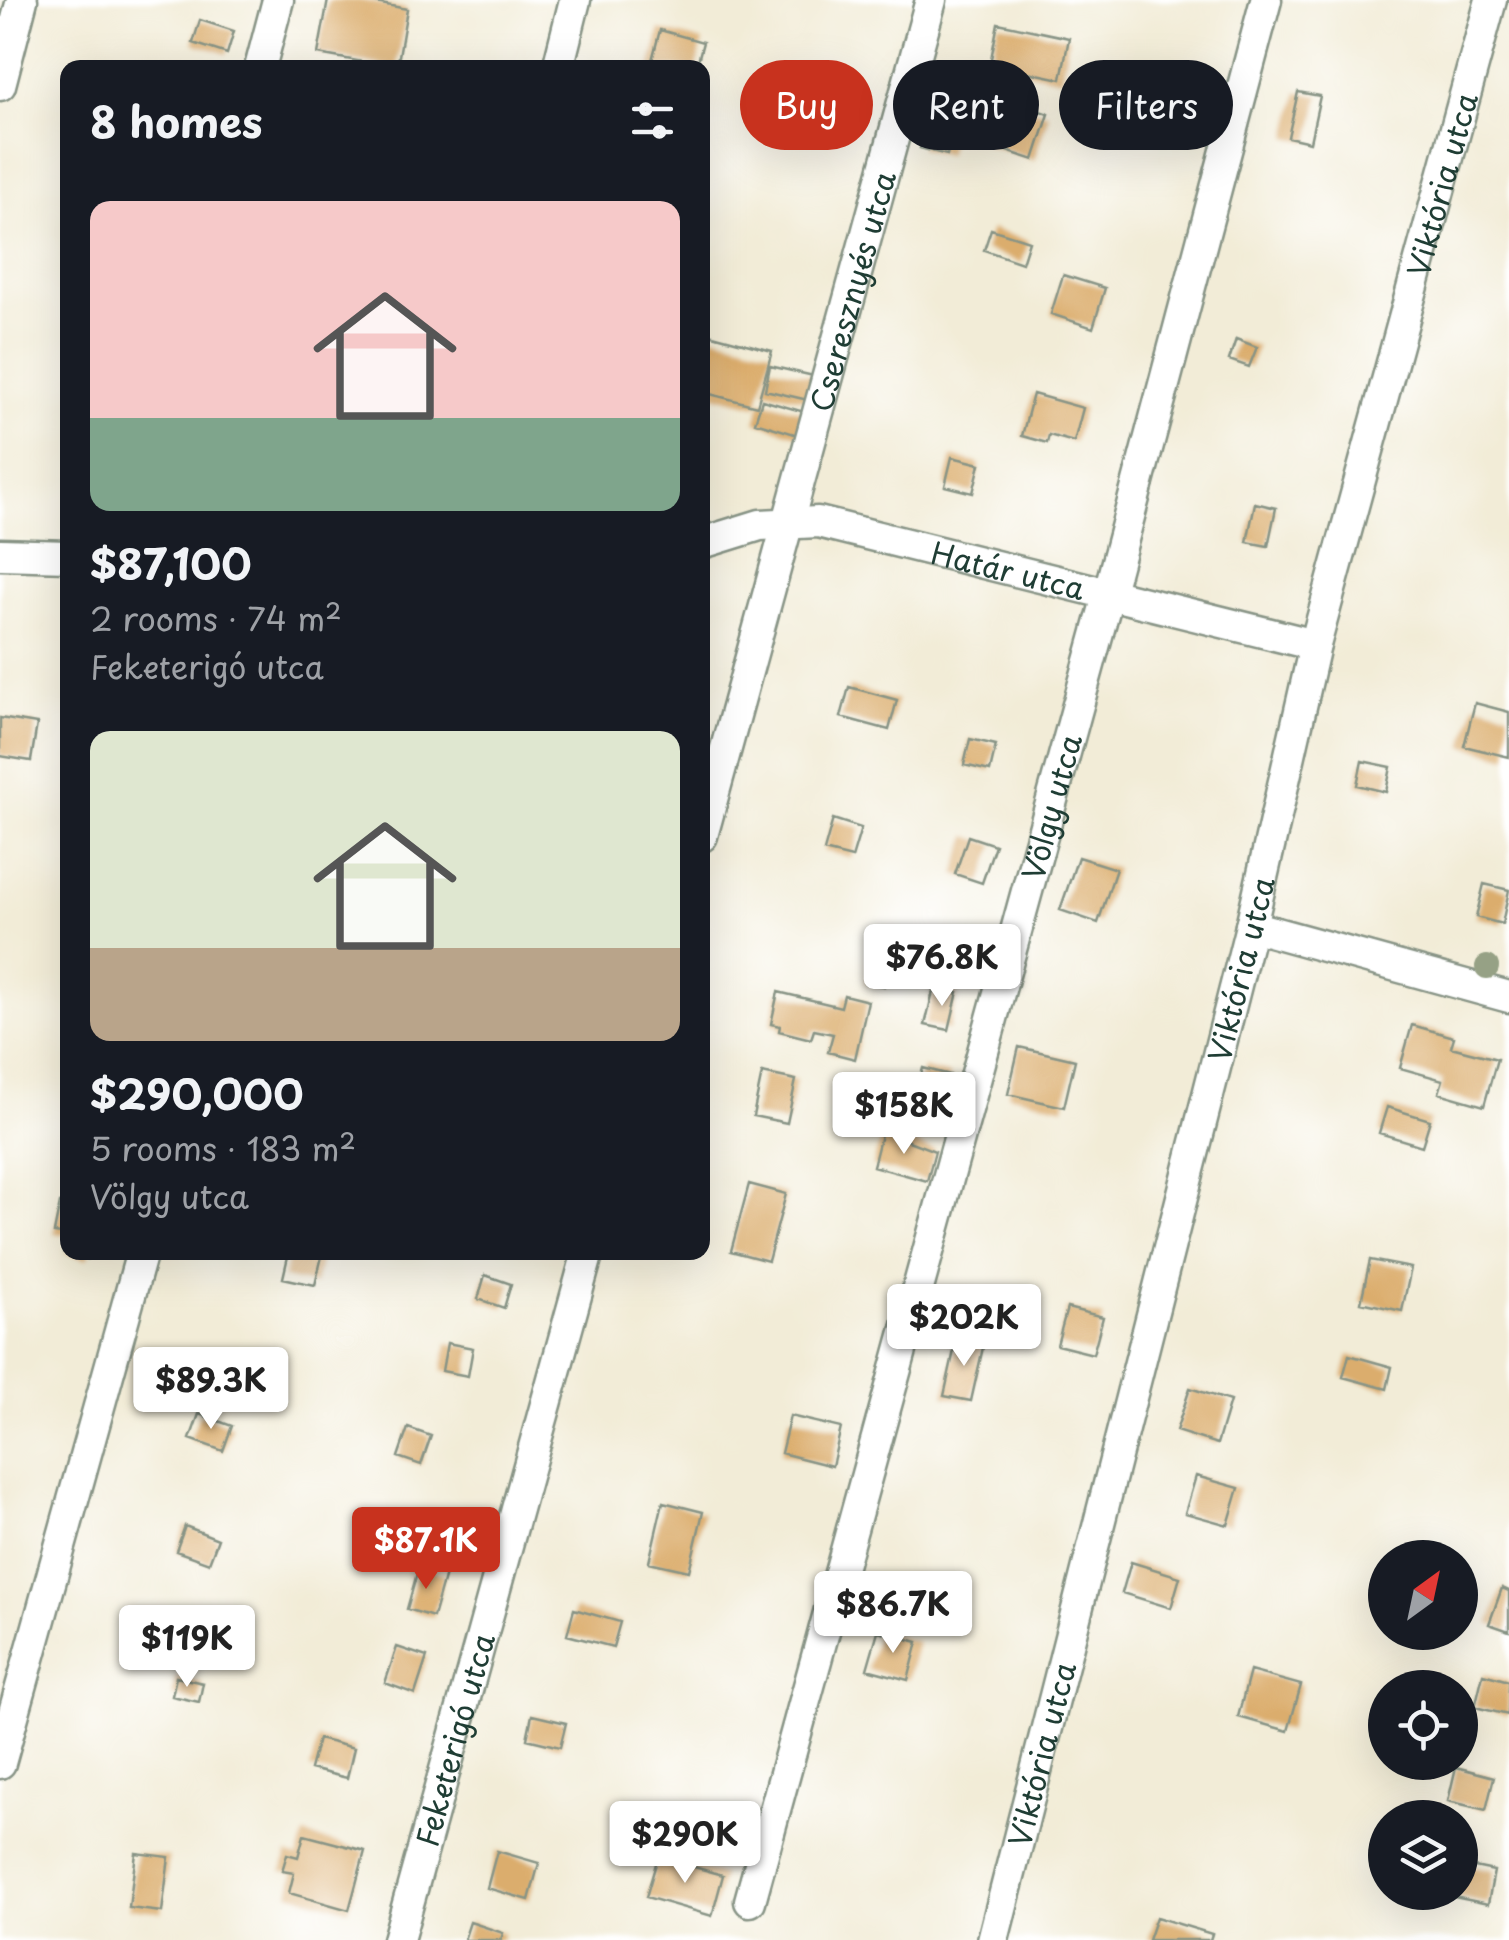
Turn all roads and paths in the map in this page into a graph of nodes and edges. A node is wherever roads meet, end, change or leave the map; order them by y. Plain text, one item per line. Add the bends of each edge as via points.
1 (22, 0) edge
2 (278, 0) edge
3 (575, 0) edge
4 (931, 0) edge
5 (1266, 0) edge
6 (1491, 0) edge
7 (262, 60) edge
8 (560, 60) edge
9 (0, 85) edge
10 (789, 522) junction
11 (710, 542) edge
12 (0, 554) edge
13 (60, 556) edge
14 (1109, 592) junction
15 (1315, 645) junction
16 (710, 807) edge
17 (1251, 926) junction
18 (1509, 997) edge
19 (140, 1260) edge
20 (586, 1260) edge
21 (0, 1762) edge
22 (750, 1901) dead end
23 (398, 1940) edge
24 (992, 1940) edge

1 - 9 street
2 - 7 street
3 - 8 street
4 - 10 street, Cseresznyés utca
5 - 14 street, Völgy utca
6 - 15 street, Viktória utca
10 - 11 street, Határ utca
10 - 14 street, Határ utca via 818,522
10 - 16 street
12 - 13 street
14 - 15 street, Határ utca
14 - 22 street, Völgy utca
15 - 17 street, Viktória utca
17 - 18 street
17 - 24 street, Viktória utca
19 - 21 street
20 - 23 street, Feketerigó utca

